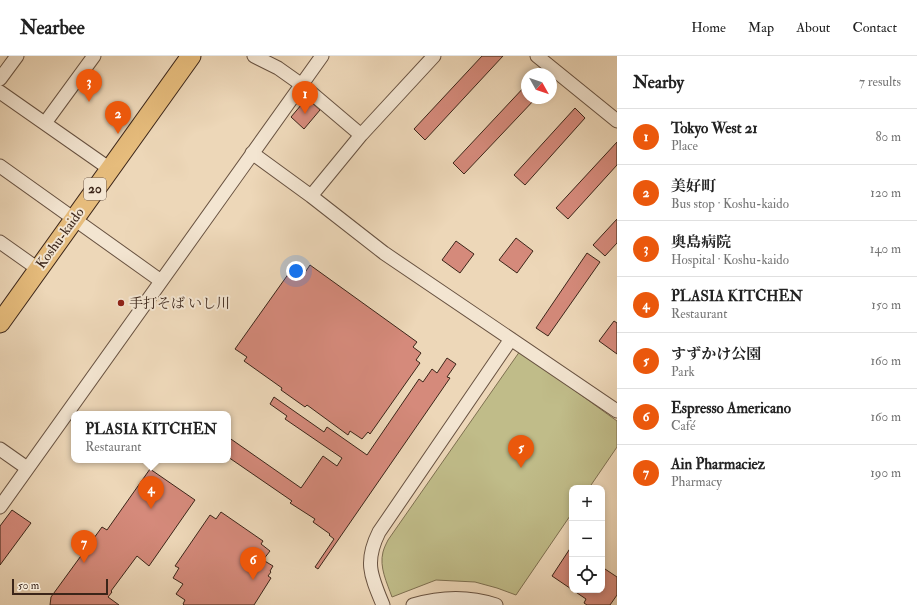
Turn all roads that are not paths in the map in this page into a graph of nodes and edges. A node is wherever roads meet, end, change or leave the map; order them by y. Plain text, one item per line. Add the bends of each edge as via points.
1 (17, 56) edge
2 (94, 56) edge
3 (191, 56) edge
4 (254, 56) edge
5 (322, 56) edge
6 (434, 56) edge
7 (538, 56) edge
8 (271, 60) edge
9 (0, 79) edge
10 (302, 85) junction
11 (0, 92) edge
12 (617, 121) edge
13 (44, 124) junction
14 (361, 135) junction
15 (252, 153) junction
16 (0, 166) edge
17 (110, 169) junction
18 (311, 196) junction
19 (74, 219) junction
20 (0, 242) edge
21 (38, 270) junction
22 (161, 281) junction
23 (0, 323) edge
24 (511, 339) junction
25 (617, 411) edge
26 (0, 449) edge
27 (27, 468) junction
28 (0, 507) edge
29 (383, 605) edge
30 (413, 605) edge
31 (496, 605) edge

1 - 9 street
2 - 13 street
3 - 17 highway, Koshu-kaido / 20
4 - 8 street
5 - 10 street
6 - 14 street
7 - 12 street
8 - 10 street
10 - 14 street
10 - 15 street
11 - 13 street
13 - 17 street
14 - 18 street
15 - 18 street
15 - 22 street
16 - 19 street
17 - 19 highway, Koshu-kaido / 20
18 - 24 street via 384,253
19 - 21 highway, Koshu-kaido / 20
19 - 22 street
20 - 21 street
21 - 23 highway, Koshu-kaido / 20
22 - 27 street
24 - 25 street
24 - 29 street via 374,542 370,570
26 - 27 street
27 - 28 street
30 - 31 street via 448,598

